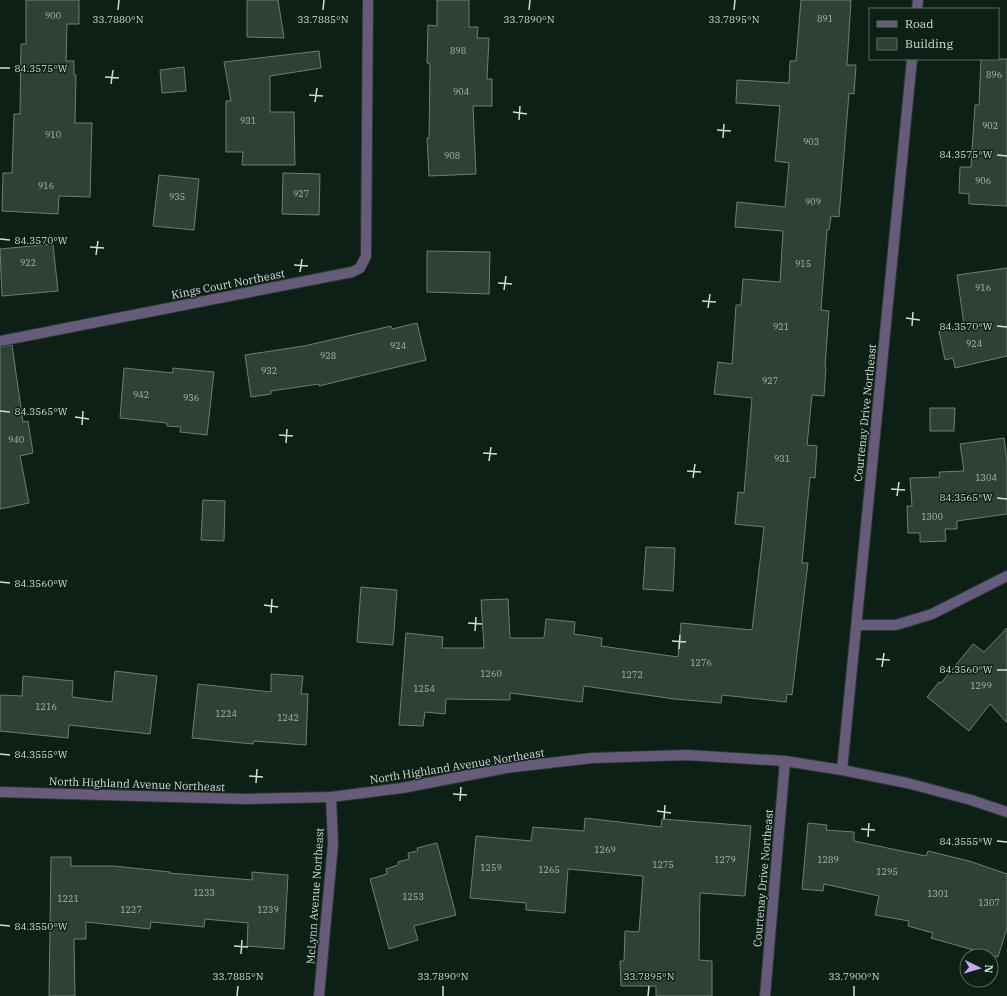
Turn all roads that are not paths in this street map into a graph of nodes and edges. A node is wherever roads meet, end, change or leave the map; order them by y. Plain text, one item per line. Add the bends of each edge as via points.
1 (368, 0) edge
2 (912, 60) edge
3 (0, 341) edge
4 (1007, 576) edge
5 (856, 625) junction
6 (784, 762) junction
7 (842, 770) junction
8 (0, 792) edge
9 (331, 797) junction
10 (1007, 812) edge
11 (319, 996) edge
12 (765, 996) edge

1 - 3 street, Kings Court Northeast via 366,256 360,268 352,272
2 - 5 street, Courtenay Drive Northeast
4 - 5 street via 932,614 896,625
5 - 7 street, Courtenay Drive Northeast
6 - 7 street, North Highland Avenue Northeast
6 - 9 street, North Highland Avenue Northeast via 687,755 592,758 506,768 402,788
6 - 12 street, Courtenay Drive Northeast
7 - 10 street, North Highland Avenue Northeast via 907,783
8 - 9 street, North Highland Avenue Northeast via 245,799
9 - 11 street, McLynn Avenue Northeast via 333,844

